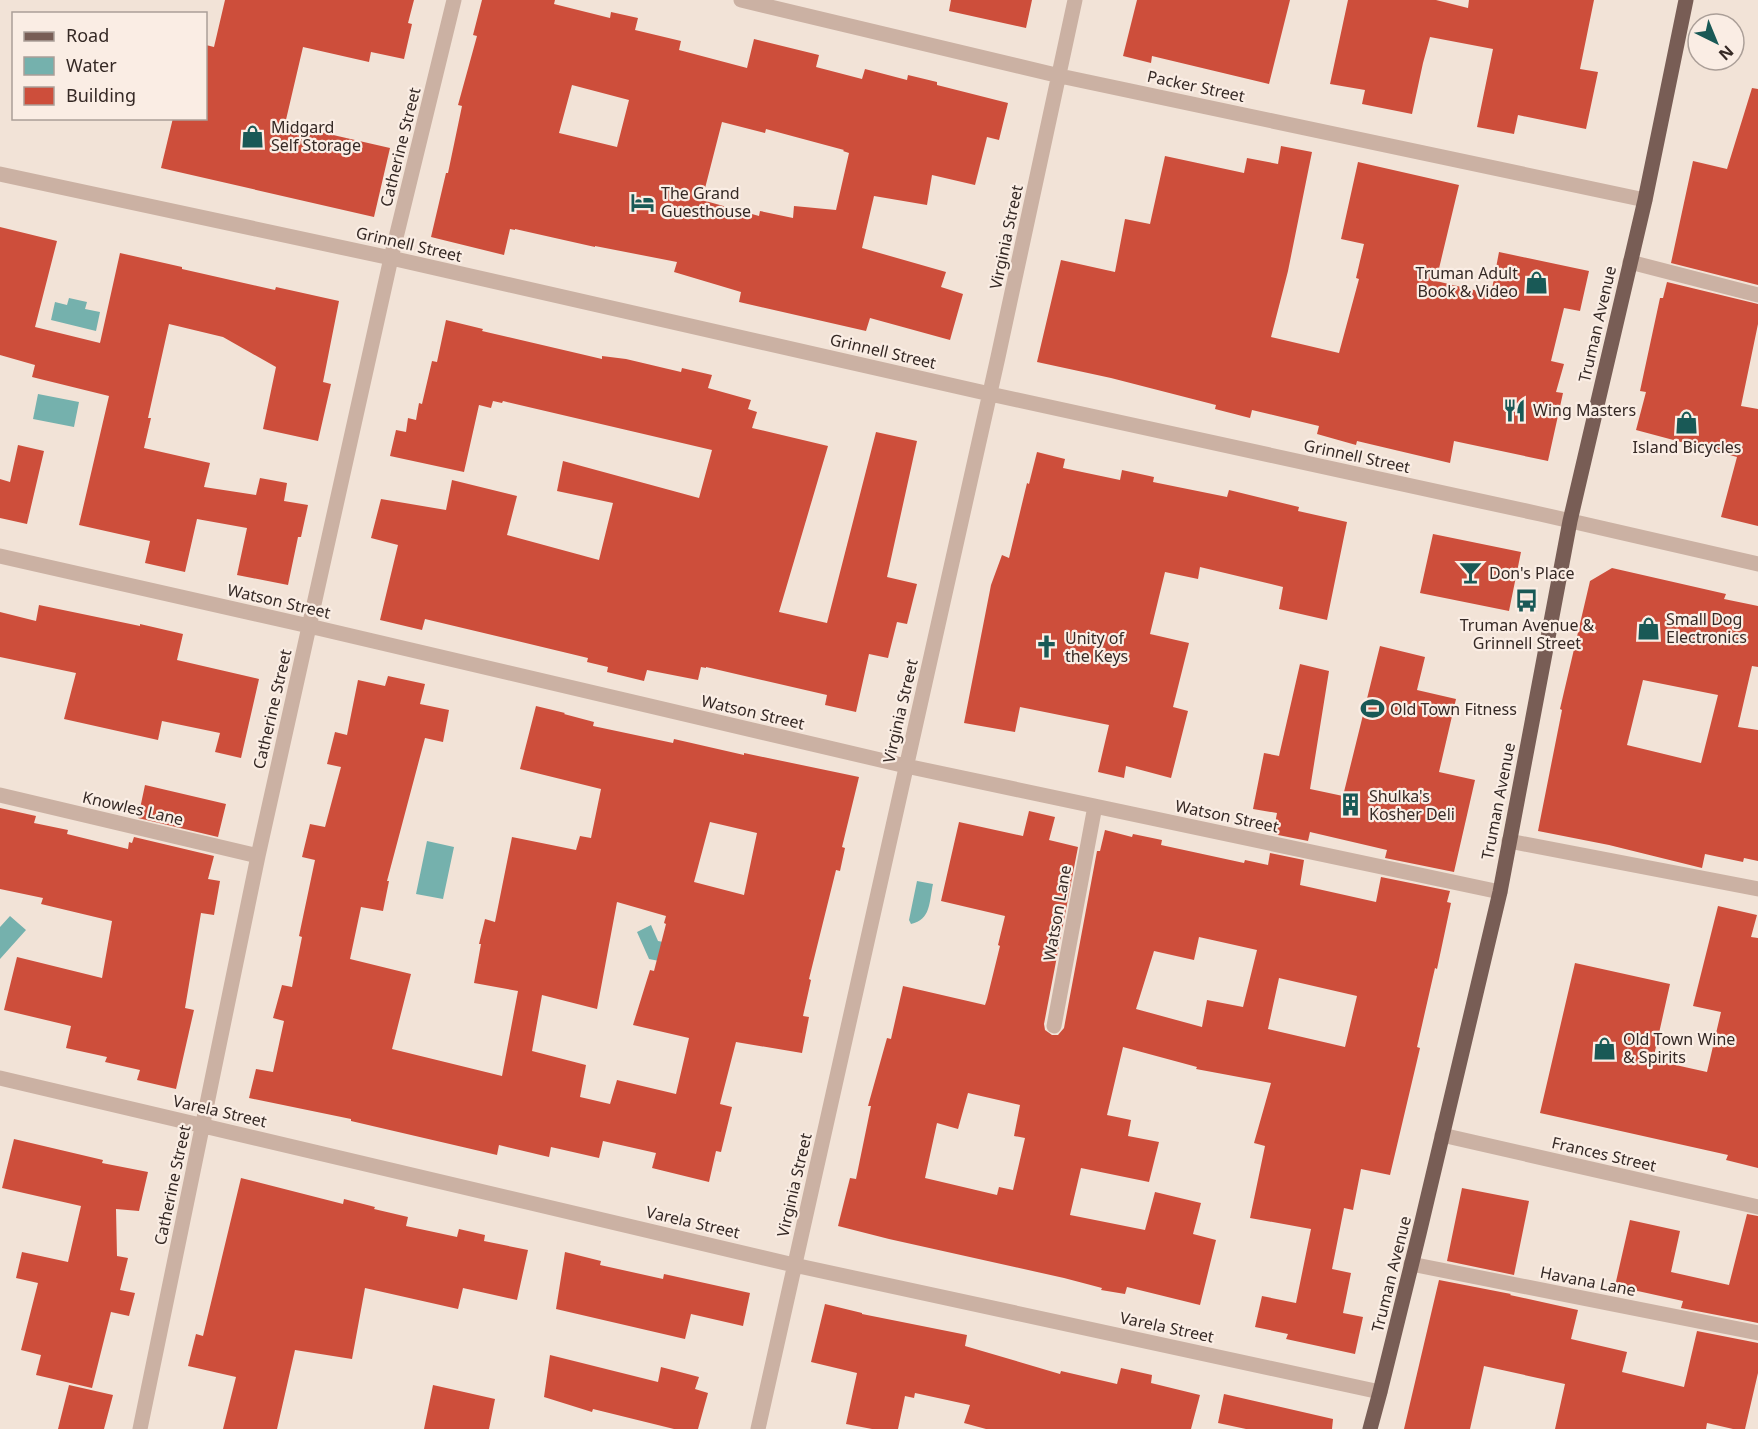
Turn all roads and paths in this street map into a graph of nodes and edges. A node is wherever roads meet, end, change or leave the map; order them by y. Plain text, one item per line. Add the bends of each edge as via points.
1 (454, 0) edge
2 (741, 0) edge
3 (1075, 0) edge
4 (1686, 0) edge
5 (1059, 76) junction
6 (0, 174) edge
7 (1645, 200) junction
8 (391, 258) junction
9 (1630, 262) junction
10 (1758, 295) edge
11 (990, 394) junction
12 (1570, 521) junction
13 (0, 556) edge
14 (1758, 564) edge
15 (309, 626) junction
16 (906, 766) junction
17 (0, 795) edge
18 (1095, 806) junction
19 (1509, 841) junction
20 (258, 856) junction
21 (1758, 889) edge
22 (1500, 892) junction
23 (1054, 1026) dead end
24 (0, 1078) edge
25 (203, 1125) junction
26 (1442, 1135) junction
27 (1758, 1207) edge
28 (794, 1264) junction
29 (1411, 1264) junction
30 (1758, 1334) edge
31 (1380, 1392) junction
32 (140, 1429) edge
33 (758, 1429) edge
34 (1370, 1429) edge

1 - 8 street, Catherine Street
2 - 5 street, Packer Street
3 - 5 street, Virginia Street
4 - 7 main road, Truman Avenue
5 - 7 street, Packer Street
5 - 11 street, Virginia Street
6 - 8 street, Grinnell Street
7 - 9 main road, Truman Avenue
8 - 11 street, Grinnell Street
8 - 15 street, Catherine Street
9 - 10 street
9 - 12 main road, Truman Avenue
11 - 12 street, Grinnell Street
11 - 16 street, Virginia Street
12 - 14 street, Grinnell Street
12 - 19 main road, Truman Avenue
13 - 15 street, Watson Street
15 - 16 street, Watson Street
15 - 20 street, Catherine Street
16 - 18 street, Watson Street
16 - 28 street, Virginia Street
17 - 20 street, Knowles Lane
18 - 22 street, Watson Street
18 - 23 street, Watson Lane
19 - 21 street
19 - 22 main road, Truman Avenue
20 - 25 street, Catherine Street
22 - 26 main road, Truman Avenue
24 - 25 street, Varela Street
25 - 28 street, Varela Street
25 - 32 street, Catherine Street
26 - 27 street, Frances Street
26 - 29 main road, Truman Avenue
28 - 31 street, Varela Street
28 - 33 street, Virginia Street
29 - 30 street, Havana Lane
29 - 31 main road, Truman Avenue
31 - 34 main road, Truman Avenue

